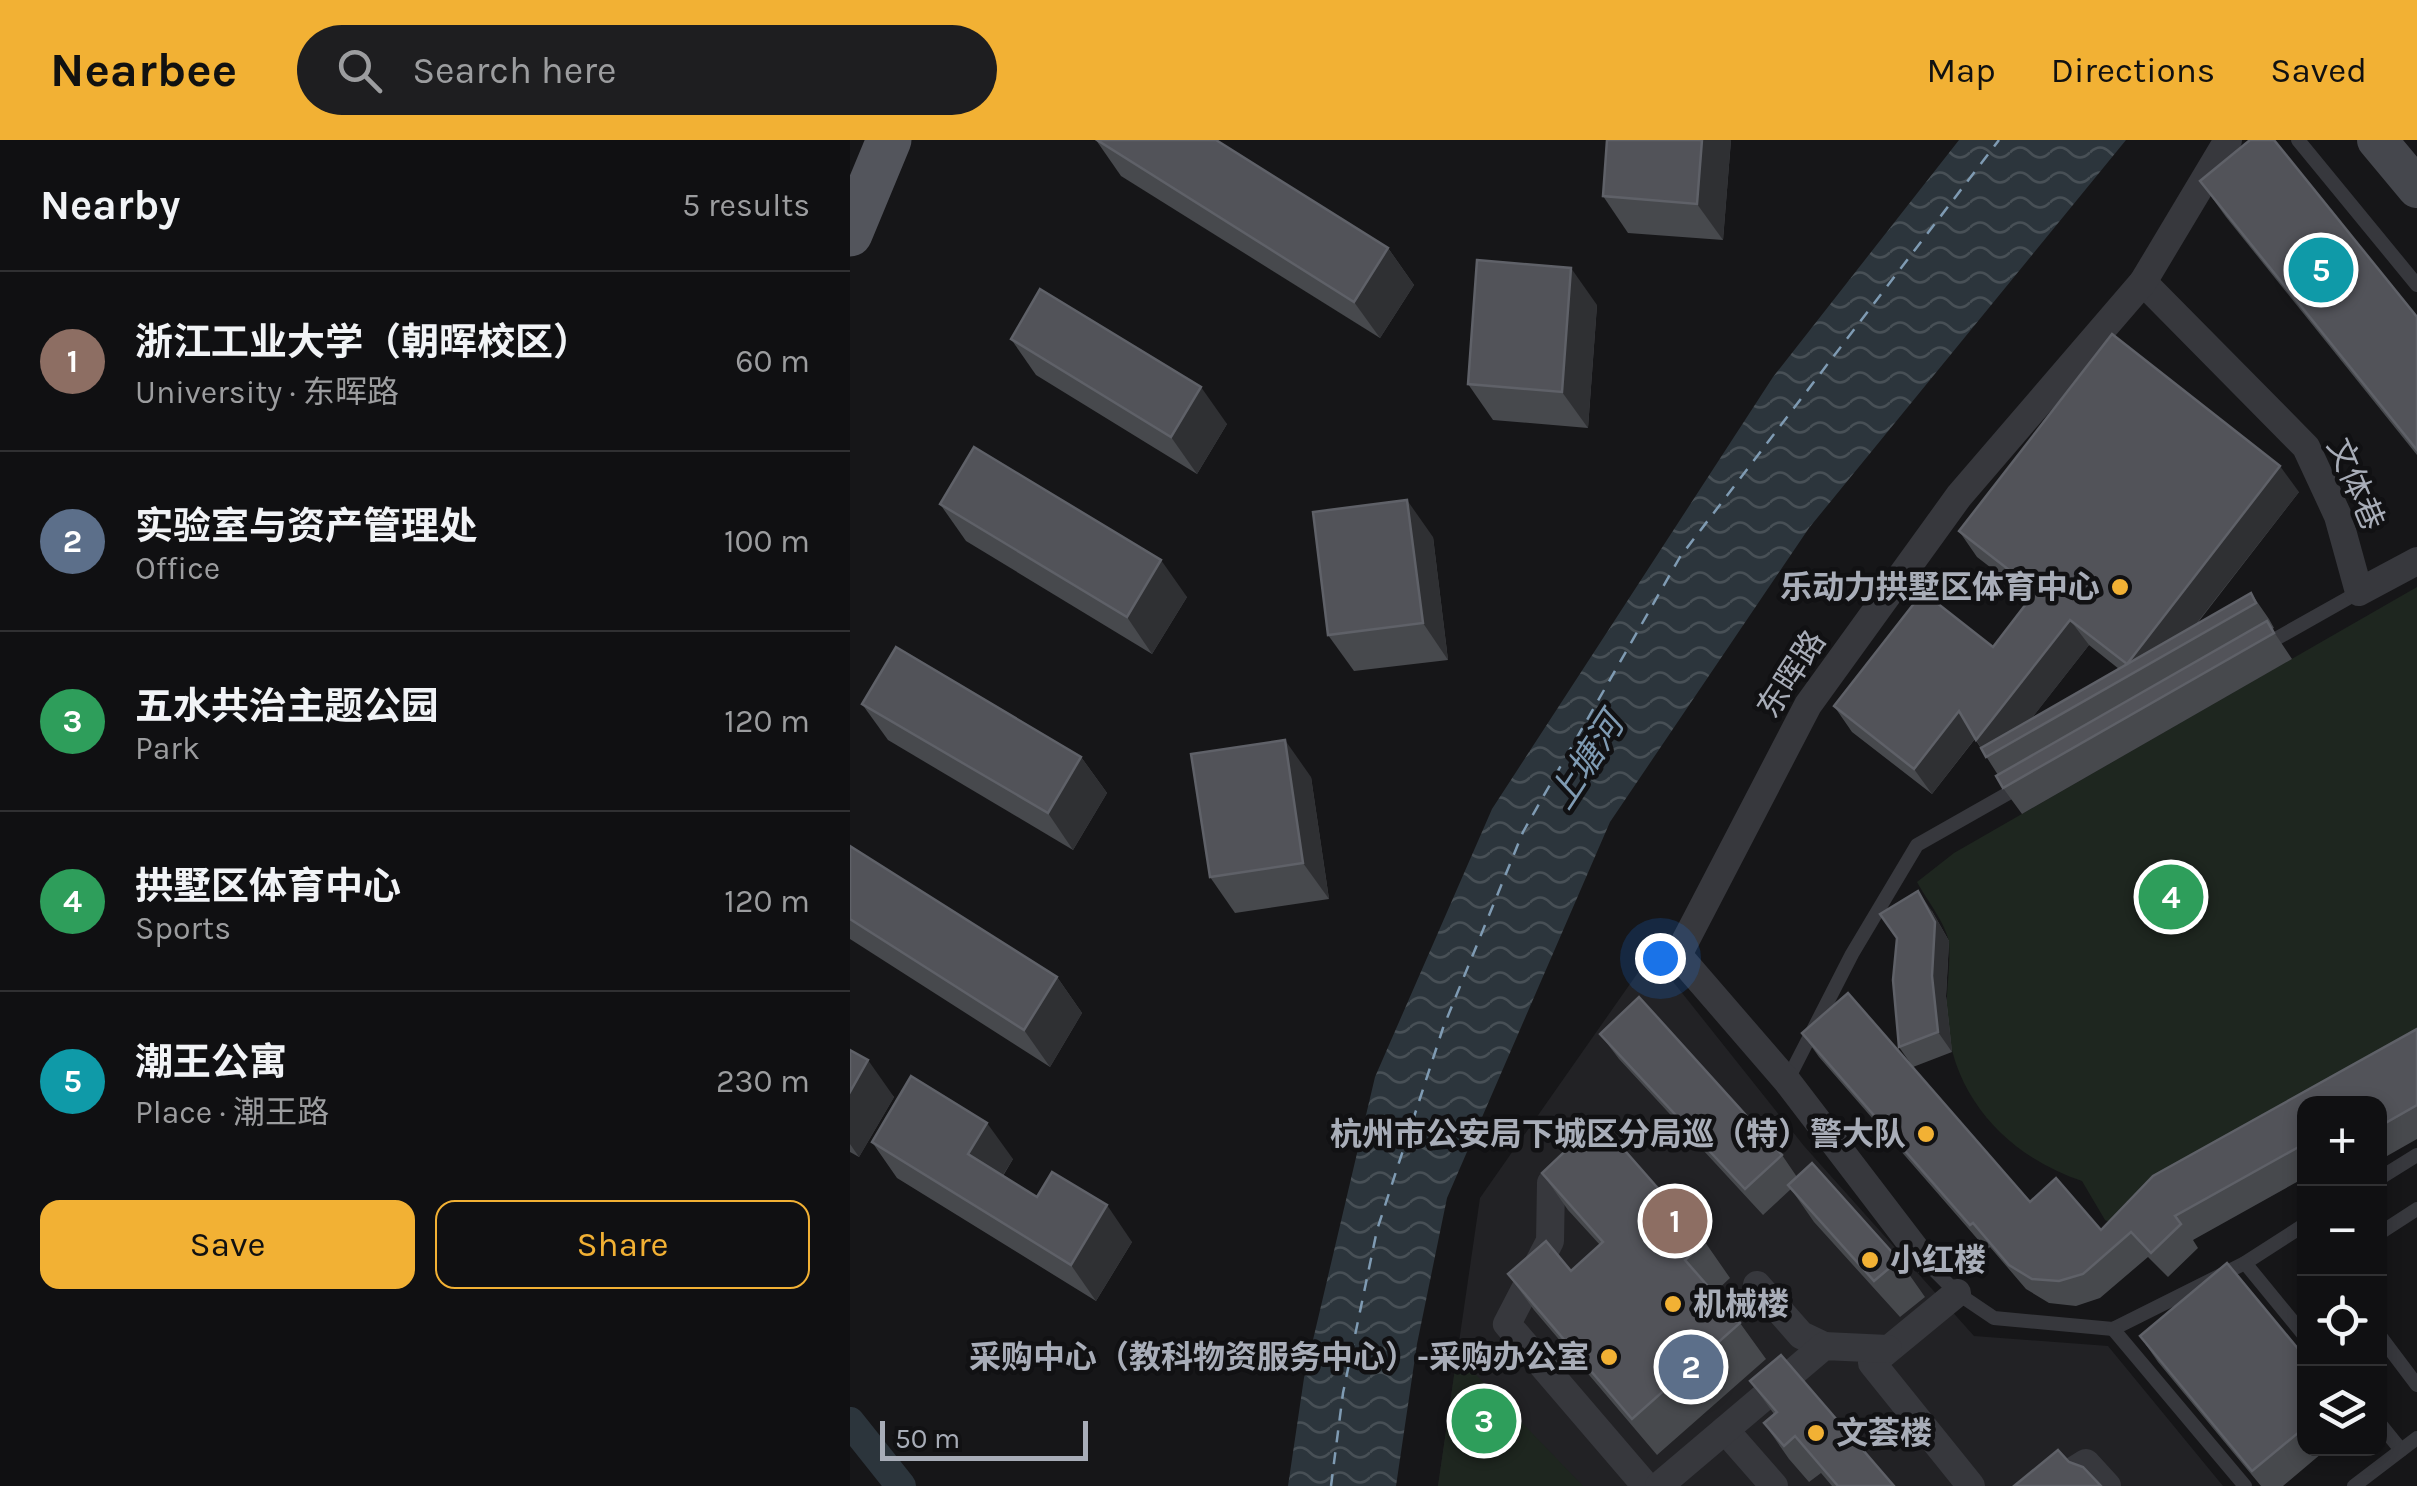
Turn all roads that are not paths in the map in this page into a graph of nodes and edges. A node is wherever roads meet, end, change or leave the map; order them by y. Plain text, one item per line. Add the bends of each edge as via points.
1 (889, 140) edge
2 (2228, 140) edge
3 (2298, 140) edge
4 (2377, 140) edge
5 (2417, 188) edge
6 (850, 234) edge
7 (2142, 282) junction
8 (2417, 285) edge
9 (2417, 561) edge
10 (2359, 592) junction
11 (2257, 650) edge
12 (2036, 777) edge
13 (1788, 1081) junction
14 (1602, 1140) edge
15 (2417, 1155) edge
16 (2387, 1174) edge
17 (2417, 1209) edge
18 (2387, 1228) edge
19 (2297, 1230) edge
20 (1923, 1259) joint
21 (2244, 1263) junction
22 (1757, 1285) dead end
23 (1957, 1293) junction
24 (2297, 1326) edge
25 (2113, 1329) junction
26 (2387, 1345) edge
27 (1824, 1346) junction
28 (1888, 1349) junction
29 (2417, 1385) edge
30 (1725, 1430) junction
31 (2387, 1433) edge
32 (2417, 1438) edge
33 (2401, 1450) junction
34 (1665, 1483) edge
35 (1774, 1486) edge
36 (1971, 1486) edge
37 (2048, 1486) edge
38 (2106, 1486) edge
39 (2245, 1486) edge
40 (2354, 1486) edge

1 - 6 main road
2 - 7 street, 东晖路
3 - 8 lane
4 - 5 main road
7 - 10 street, 文体巷 via 2306,447 2338,516
7 - 13 street, 东晖路 via 1959,496 1808,705 1678,955
9 - 10 street, 文体巷
10 - 11 lane
12 - 13 lane via 1918,845 1852,954
13 - 20 street, 东晖路
14 - 34 street via 1551,1182 1550,1241 1507,1324
15 - 16 lane
17 - 18 lane
19 - 21 lane
20 - 23 lane
21 - 24 lane
21 - 25 lane
22 - 27 street via 1801,1335
23 - 25 lane via 1994,1318
23 - 28 street
25 - 39 lane
26 - 29 lane
27 - 28 street
27 - 30 street
28 - 36 street via 1872,1363
30 - 34 street
30 - 35 street
31 - 33 lane
32 - 33 lane
33 - 40 lane
37 - 38 street via 2086,1462

